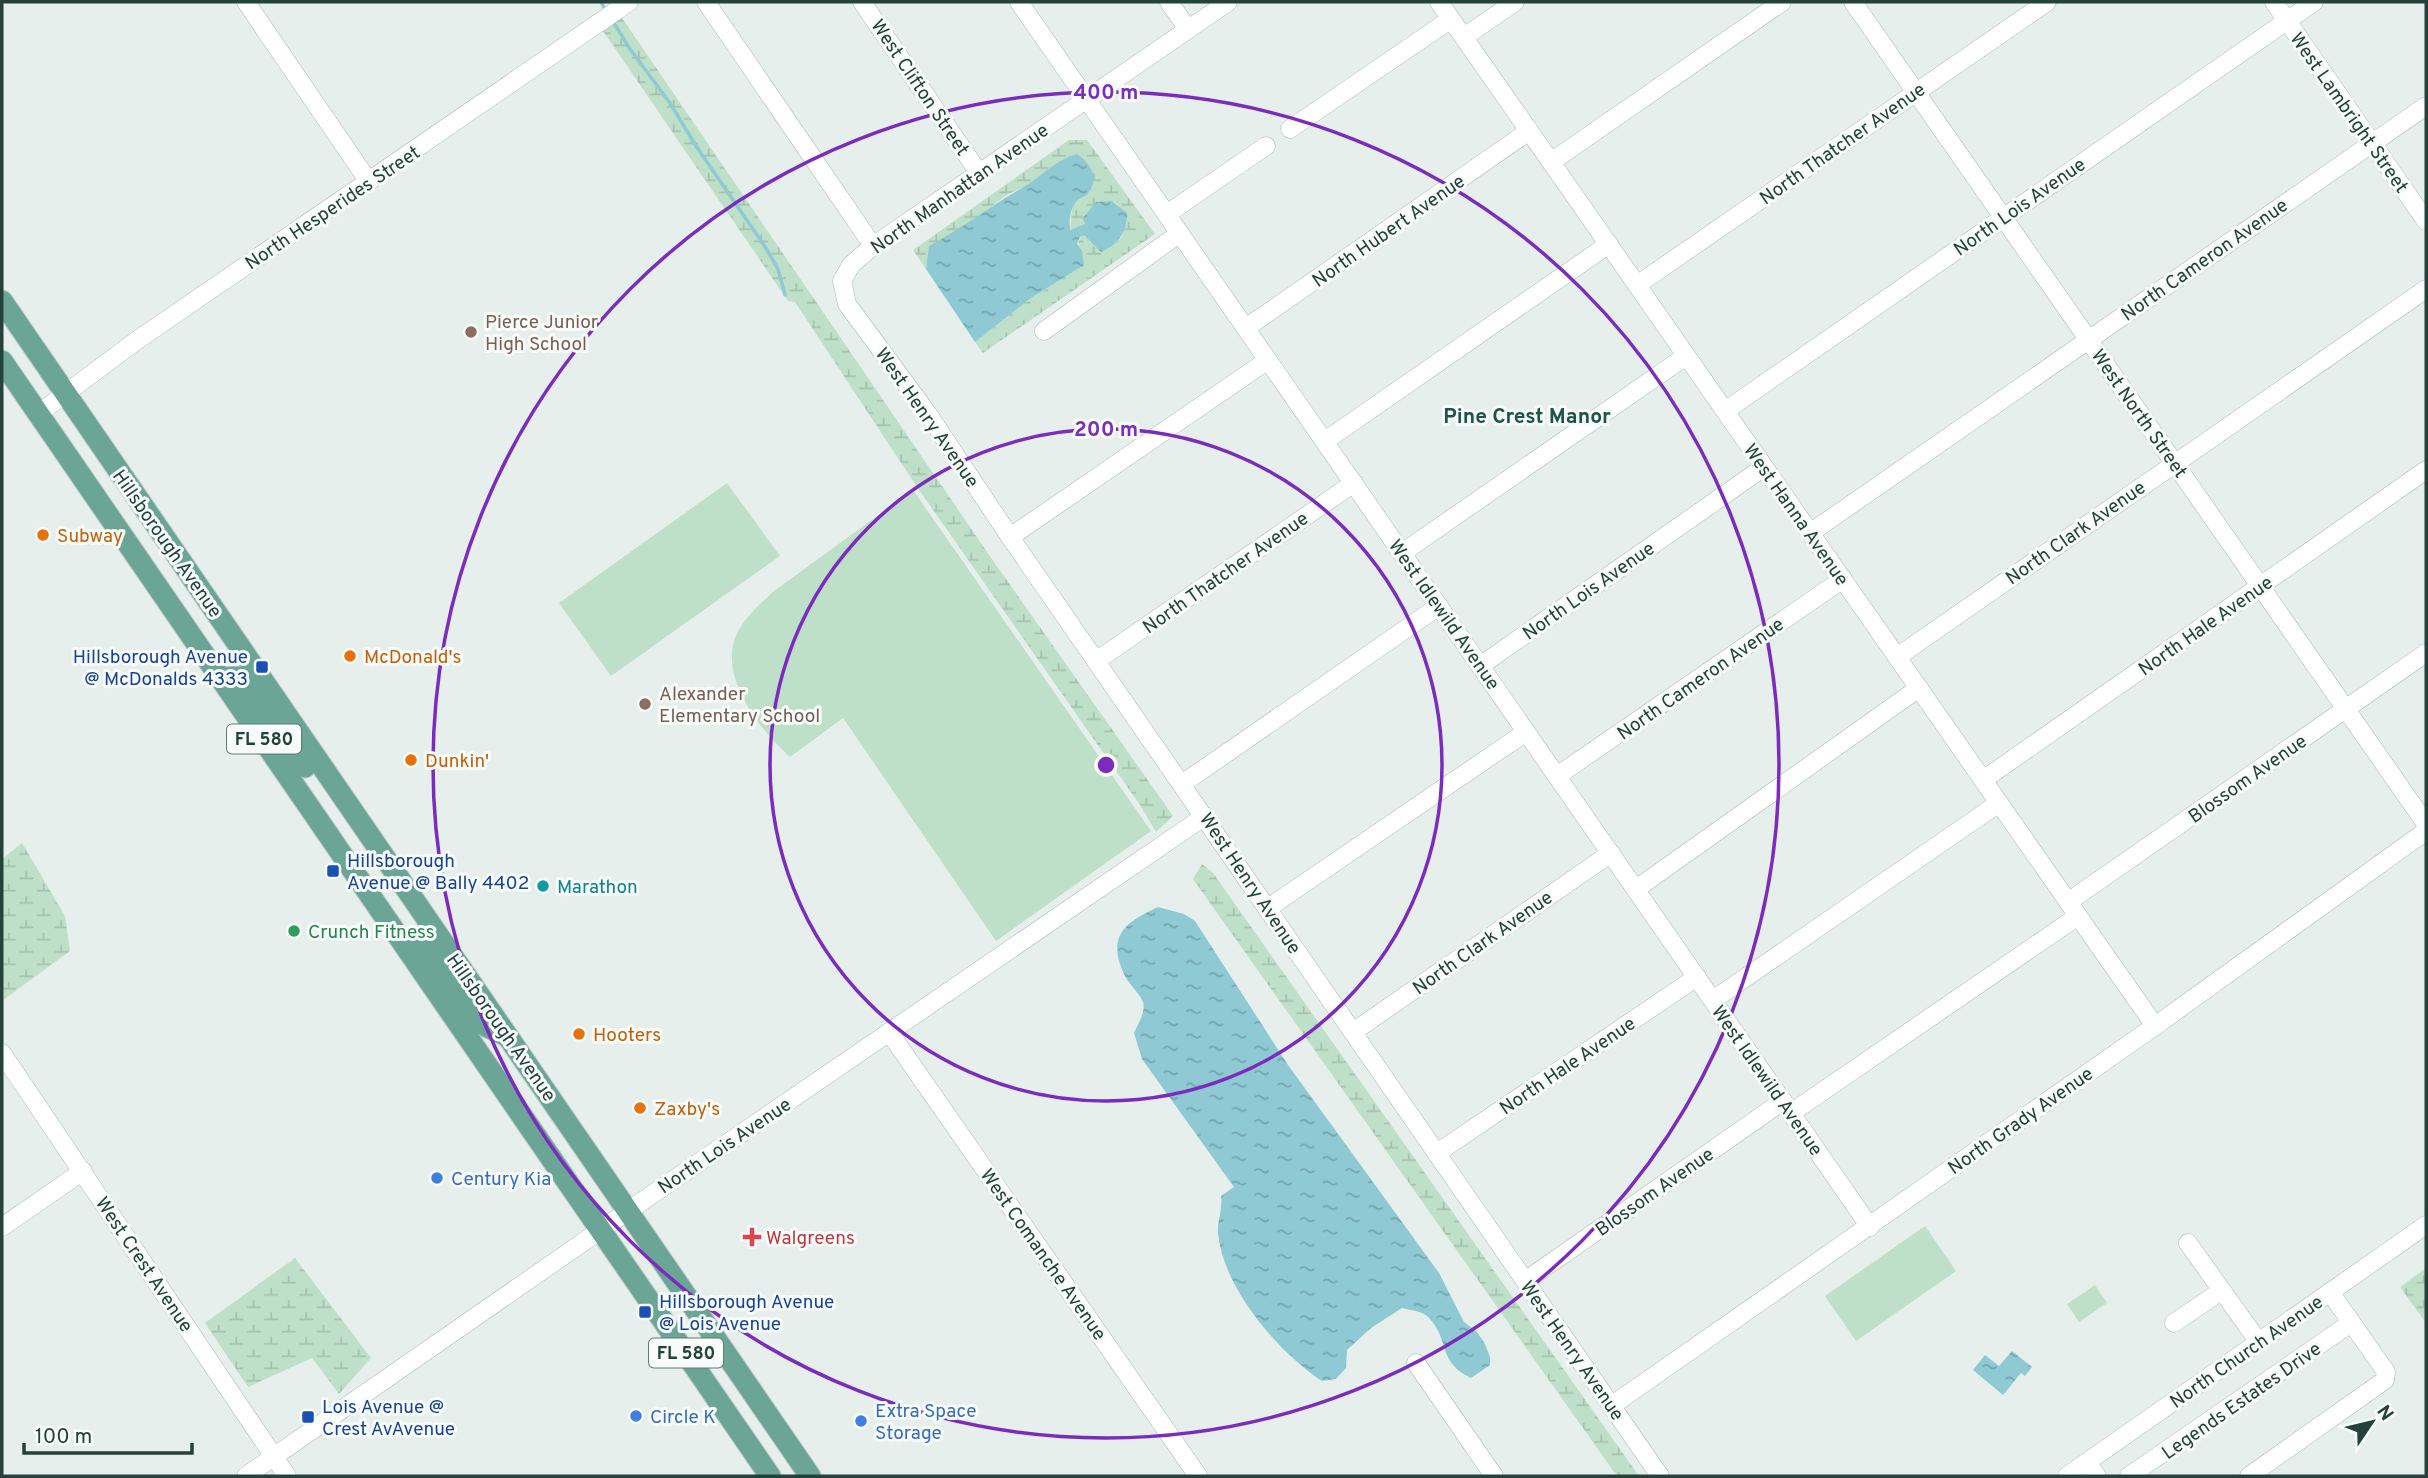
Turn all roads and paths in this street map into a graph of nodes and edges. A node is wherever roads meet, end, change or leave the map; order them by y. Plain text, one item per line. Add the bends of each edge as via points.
1 (246, 2) edge
2 (629, 2) edge
3 (706, 2) edge
4 (862, 2) edge
5 (1019, 2) edge
6 (1169, 2) edge
7 (1228, 2) edge
8 (1439, 2) edge
9 (1515, 2) edge
10 (1782, 2) edge
11 (1853, 2) edge
12 (2047, 2) edge
13 (2274, 2) edge
14 (2314, 2) edge
15 (1451, 19) junction
16 (2287, 20) junction
17 (1188, 29) junction
18 (1464, 37) junction
19 (1916, 92) junction
20 (1087, 99) junction
21 (2426, 106) edge
22 (1290, 129) dead end
23 (1530, 131) junction
24 (2372, 144) junction
25 (1266, 146) dead end
26 (1551, 162) junction
27 (979, 173) junction
28 (369, 182) junction
29 (1167, 214) junction
30 (2003, 217) junction
31 (2426, 221) edge
32 (1180, 233) junction
33 (1609, 244) junction
34 (873, 247) junction
35 (1637, 285) junction
36 (2426, 289) edge
37 (844, 290) joint
38 (2, 301) edge
39 (1246, 328) junction
40 (1044, 331) dead end
41 (2088, 339) junction
42 (1686, 356) junction
43 (1268, 360) junction
44 (2, 361) edge
45 (65, 393) junction
46 (1725, 411) junction
47 (38, 414) junction
48 (1325, 441) junction
49 (2175, 463) junction
50 (1764, 467) junction
51 (2426, 470) edge
52 (1354, 483) junction
53 (1811, 533) junction
54 (1010, 537) junction
55 (128, 545) junction
56 (1402, 553) junction
57 (1843, 579) junction
58 (2260, 586) junction
59 (1439, 606) junction
60 (234, 638) junction
61 (2426, 653) edge
62 (1897, 657) junction
63 (1096, 661) junction
64 (1480, 666) junction
65 (221, 678) junction
66 (1919, 688) junction
67 (2346, 709) junction
68 (1526, 732) junction
69 (1557, 776) junction
70 (1983, 780) junction
71 (1182, 783) junction
72 (336, 787) junction
73 (1999, 803) junction
74 (317, 815) junction
75 (1205, 816) junction
76 (2426, 824) edge
77 (2426, 831) edge
78 (1611, 853) junction
79 (1636, 889) junction
80 (1268, 908) junction
81 (2073, 909) junction
82 (432, 926) junction
83 (404, 942) junction
84 (1697, 977) junction
85 (1713, 1000) junction
86 (2155, 1026) junction
87 (889, 1032) junction
88 (1353, 1032) junction
89 (509, 1037) junction
90 (2, 1052) edge
91 (1787, 1107) junction
92 (1437, 1153) junction
93 (83, 1171) junction
94 (628, 1211) junction
95 (2426, 1225) edge
96 (2, 1227) edge
97 (1870, 1227) junction
98 (601, 1230) junction
99 (2188, 1243) dead end
100 (1525, 1281) junction
101 (2221, 1291) junction
102 (2330, 1293) junction
103 (2174, 1323) dead end
104 (2351, 1323) junction
105 (2258, 1341) junction
106 (1416, 1363) dead end
107 (1611, 1406) junction
108 (274, 1457) junction
109 (2092, 1469) edge
110 (246, 1476) edge
111 (287, 1476) edge
112 (771, 1476) edge
113 (810, 1476) edge
114 (1198, 1476) edge
115 (1494, 1476) edge
116 (1660, 1476) edge
117 (2067, 1476) edge
118 (2129, 1476) edge
119 (2249, 1476) edge

1 - 28 street
2 - 28 street, North Hesperides Street
3 - 34 street
4 - 27 street, West Clifton Street
5 - 20 street, West Idlewild Avenue
6 - 17 street
7 - 17 street, North Manhattan Avenue
8 - 15 street, West Hanna Avenue
9 - 18 street
10 - 26 street
11 - 19 street, West North Street
12 - 19 street, North Thatcher Avenue
13 - 16 street, West Lambright Street
14 - 16 street, North Lois Avenue
15 - 18 street, West Hanna Avenue
15 - 22 street
16 - 24 street, West Lambright Street
16 - 30 street, North Lois Avenue
17 - 20 street, North Manhattan Avenue
18 - 23 street, West Hanna Avenue
19 - 30 street, West North Street
19 - 35 street, North Thatcher Avenue
20 - 27 street, North Manhattan Avenue
20 - 29 street, West Idlewild Avenue
21 - 24 street, North Cameron Avenue
23 - 26 street, West Hanna Avenue
23 - 39 street, North Hubert Avenue
24 - 31 street, West Lambright Street
24 - 41 street, North Cameron Avenue
25 - 29 street
26 - 33 street, West Hanna Avenue
27 - 34 street, North Manhattan Avenue
28 - 45 street, North Hesperides Street
29 - 32 street, West Idlewild Avenue
30 - 41 street, West North Street
30 - 46 street, North Lois Avenue
32 - 39 street, West Idlewild Avenue
32 - 40 street
33 - 35 street, West Hanna Avenue
33 - 48 street
34 - 37 street, North Manhattan Avenue via 851,265 842,281
35 - 42 street, West Hanna Avenue
36 - 49 street, North Clark Avenue
37 - 54 street, West Henry Avenue via 847,304
38 - 45 main road, Hillsborough Avenue / FL 580
39 - 43 street, West Idlewild Avenue
41 - 49 street, West North Street
41 - 53 street, North Cameron Avenue
42 - 46 street, West Hanna Avenue
42 - 56 street
43 - 48 street, West Idlewild Avenue
43 - 54 street
44 - 47 main road, FL 580
45 - 47 street, North Hesperides Street
45 - 60 main road, Hillsborough Avenue / FL 580
46 - 50 street, West Hanna Avenue
47 - 55 main road, FL 580
48 - 52 street, West Idlewild Avenue
49 - 58 street, West North Street
49 - 62 street, North Clark Avenue
50 - 53 street, West Hanna Avenue
50 - 64 street, North Lois Avenue
51 - 58 street, North Hale Avenue
52 - 56 street, West Idlewild Avenue
52 - 63 street, North Thatcher Avenue
53 - 57 street, West Hanna Avenue
54 - 63 street, West Henry Avenue
55 - 60 main road via 161,568 212,640
55 - 65 main road, FL 580
56 - 59 street, West Idlewild Avenue
57 - 62 street, West Hanna Avenue
57 - 69 street, North Cameron Avenue
58 - 67 street, West North Street
58 - 70 street, North Hale Avenue
59 - 64 street, West Idlewild Avenue
59 - 71 street
60 - 72 main road, Hillsborough Avenue / FL 580
61 - 67 street, Blossom Avenue
62 - 66 street, West Hanna Avenue
63 - 71 street, West Henry Avenue
64 - 68 street, West Idlewild Avenue
65 - 72 main road via 239,677 246,682 307,769
65 - 74 main road, FL 580
66 - 70 street, West Hanna Avenue
66 - 79 street
67 - 76 street, West North Street
67 - 81 street, Blossom Avenue
68 - 69 street, West Idlewild Avenue
68 - 80 street
69 - 78 street, West Idlewild Avenue
70 - 73 street, West Hanna Avenue
71 - 75 street, West Henry Avenue
72 - 82 main road, Hillsborough Avenue / FL 580
73 - 81 street, West Hanna Avenue
73 - 85 street
74 - 82 main road via 335,822 395,906
74 - 83 main road, FL 580
75 - 80 street, West Henry Avenue
75 - 87 street, North Lois Avenue
77 - 86 street, North Grady Avenue
78 - 79 street, West Idlewild Avenue
78 - 88 street, North Clark Avenue
79 - 84 street, West Idlewild Avenue
80 - 88 street, West Henry Avenue
81 - 86 street, West Hanna Avenue
81 - 91 street, Blossom Avenue
82 - 89 main road, Hillsborough Avenue / FL 580
83 - 89 main road via 427,948 481,1024
83 - 98 main road, FL 580
84 - 85 street, West Idlewild Avenue
84 - 92 street, North Hale Avenue
85 - 91 street, West Idlewild Avenue
86 - 97 street, North Grady Avenue
87 - 94 street, North Lois Avenue
87 - 114 street, West Comanche Avenue
88 - 92 street, West Henry Avenue
89 - 94 main road, Hillsborough Avenue / FL 580
90 - 93 street, West Crest Avenue
91 - 97 street, West Idlewild Avenue
91 - 100 street, Blossom Avenue
92 - 100 street, West Henry Avenue
93 - 96 street
93 - 108 street, West Crest Avenue
94 - 98 street, North Lois Avenue
94 - 113 main road, Hillsborough Avenue / FL 580
95 - 102 street, North Church Avenue
97 - 107 street, North Grady Avenue
98 - 108 street, North Lois Avenue
98 - 112 main road, FL 580
99 - 101 street
100 - 107 street, West Henry Avenue
101 - 103 street
101 - 105 street
102 - 104 street
102 - 105 street, North Church Avenue
104 - 118 street, Legends Estates Drive
104 - 119 street via 2386,1372 2382,1384
105 - 109 street, North Church Avenue
106 - 115 street
107 - 116 street, West Henry Avenue
108 - 110 street, North Lois Avenue
108 - 111 street, West Crest Avenue
109 - 117 street, North Church Avenue

